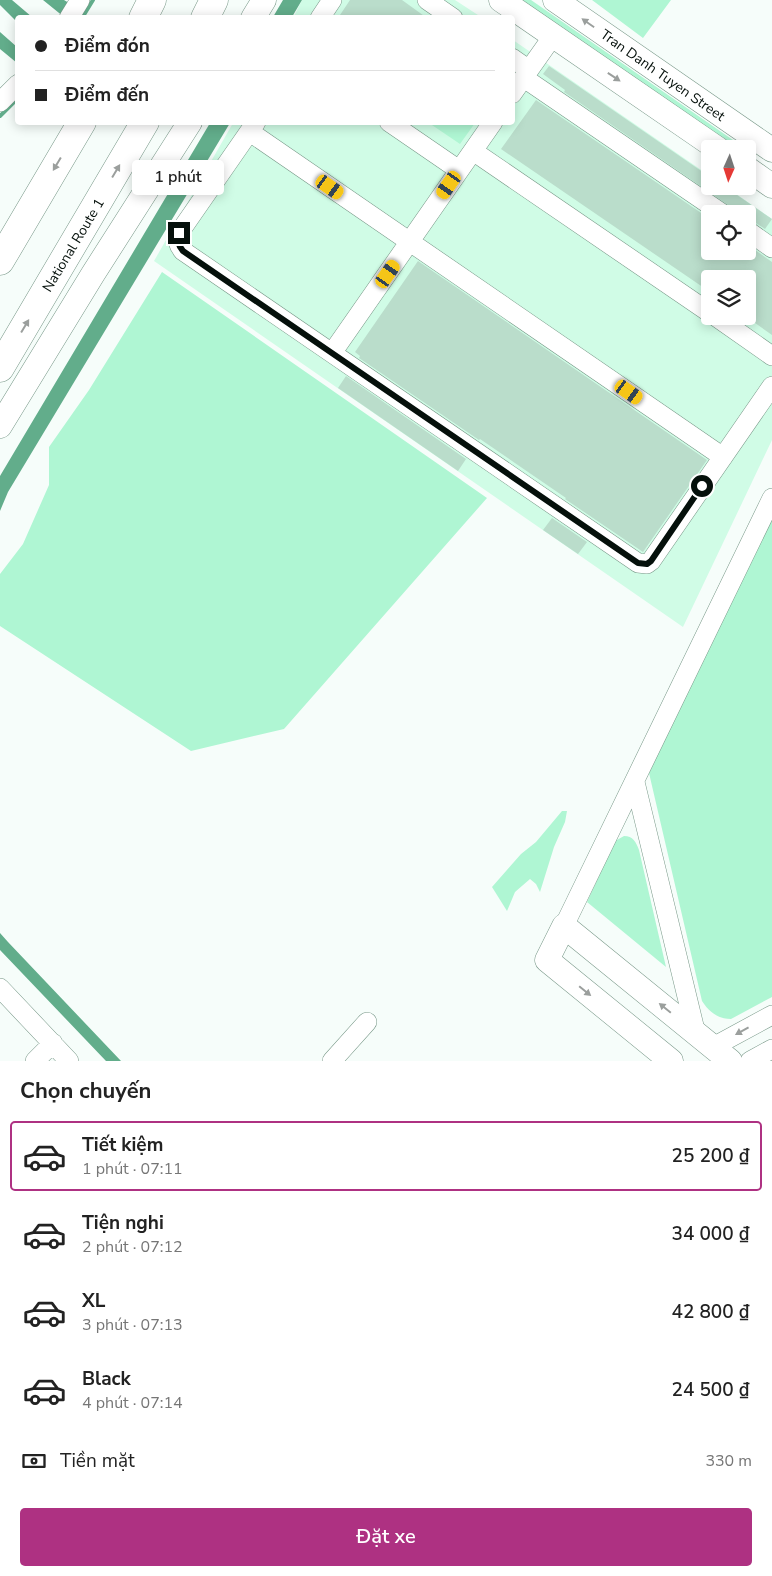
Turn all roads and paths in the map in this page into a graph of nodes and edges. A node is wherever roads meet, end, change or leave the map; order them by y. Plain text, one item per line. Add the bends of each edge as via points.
1 (80, 0) edge
2 (152, 0) edge
3 (214, 0) edge
4 (264, 0) edge
5 (332, 0) edge
6 (427, 0) edge
7 (501, 0) edge
8 (555, 0) edge
9 (71, 15) edge
10 (144, 15) edge
11 (206, 15) edge
12 (255, 15) edge
13 (322, 15) edge
14 (449, 15) edge
15 (553, 36) junction
16 (515, 61) edge
17 (527, 74) junction
18 (15, 87) edge
19 (515, 90) edge
20 (0, 102) edge
21 (80, 125) edge
22 (143, 125) edge
23 (188, 125) edge
24 (393, 125) edge
25 (491, 125) edge
26 (253, 127) edge
27 (705, 140) edge
28 (772, 150) edge
29 (473, 151) junction
30 (459, 170) junction
31 (756, 175) edge
32 (772, 186) edge
33 (709, 205) edge
34 (756, 237) edge
35 (410, 242) junction
36 (772, 248) edge
37 (0, 262) edge
38 (701, 307) edge
39 (728, 325) edge
40 (332, 353) junction
41 (772, 356) edge
42 (0, 368) edge
43 (772, 386) edge
44 (0, 426) edge
45 (723, 457) junction
46 (772, 498) edge
47 (635, 782) junction
48 (564, 926) junction
49 (0, 988) edge
50 (772, 1015) edge
51 (367, 1022) dead end
52 (53, 1044) junction
53 (713, 1047) edge
54 (772, 1050) edge
55 (35, 1061) edge
56 (69, 1061) edge
57 (332, 1061) edge
58 (671, 1061) edge
59 (750, 1061) edge

1 - 9 street
2 - 10 highway
3 - 11 highway
4 - 12 main road
5 - 13 street
6 - 14 street
7 - 15 main road, Tran Danh Tuyen Street
28 -> 8 main road, Tran Danh Tuyen Street
15 - 17 street
15 -> 27 main road, Tran Danh Tuyen Street
16 - 17 street
17 - 19 street
17 - 33 street
18 - 20 street
21 -> 37 highway
42 -> 22 highway, National Route 1
23 - 44 main road
24 - 30 street
25 - 29 street
26 - 35 street
26 - 40 street via 179,233 179,246
29 - 30 street
29 - 38 street
30 - 35 street
31 - 32 main road
34 - 36 street
35 - 40 street
35 - 45 street
39 - 41 street
40 - 45 street via 638,563 651,561
43 - 45 street
46 - 47 street
47 - 48 street
47 - 53 street
53 -> 48 main road
48 -> 58 main road via 547,960
49 - 52 street
50 -> 53 street
51 - 57 street
52 - 55 street
52 - 56 street
54 - 59 street

